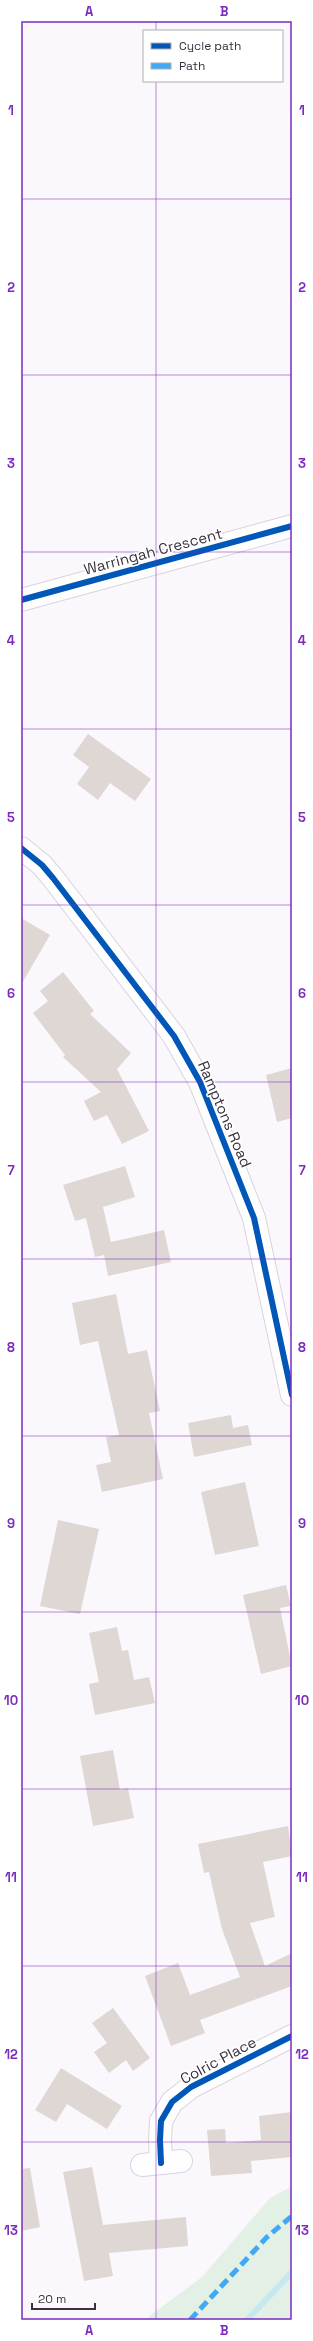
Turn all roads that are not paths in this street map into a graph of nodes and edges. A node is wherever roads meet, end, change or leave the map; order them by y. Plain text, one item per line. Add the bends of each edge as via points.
1 (292, 526) edge
2 (21, 600) edge
3 (21, 848) edge
4 (292, 1395) edge
5 (292, 2036) edge
6 (161, 2163) dead end

1 - 2 street, Warringah Crescent
3 - 4 street, Ramptons Road via 42,865 58,884 174,1036 200,1082 254,1218
5 - 6 street, Colric Place via 191,2087 172,2102 161,2121

